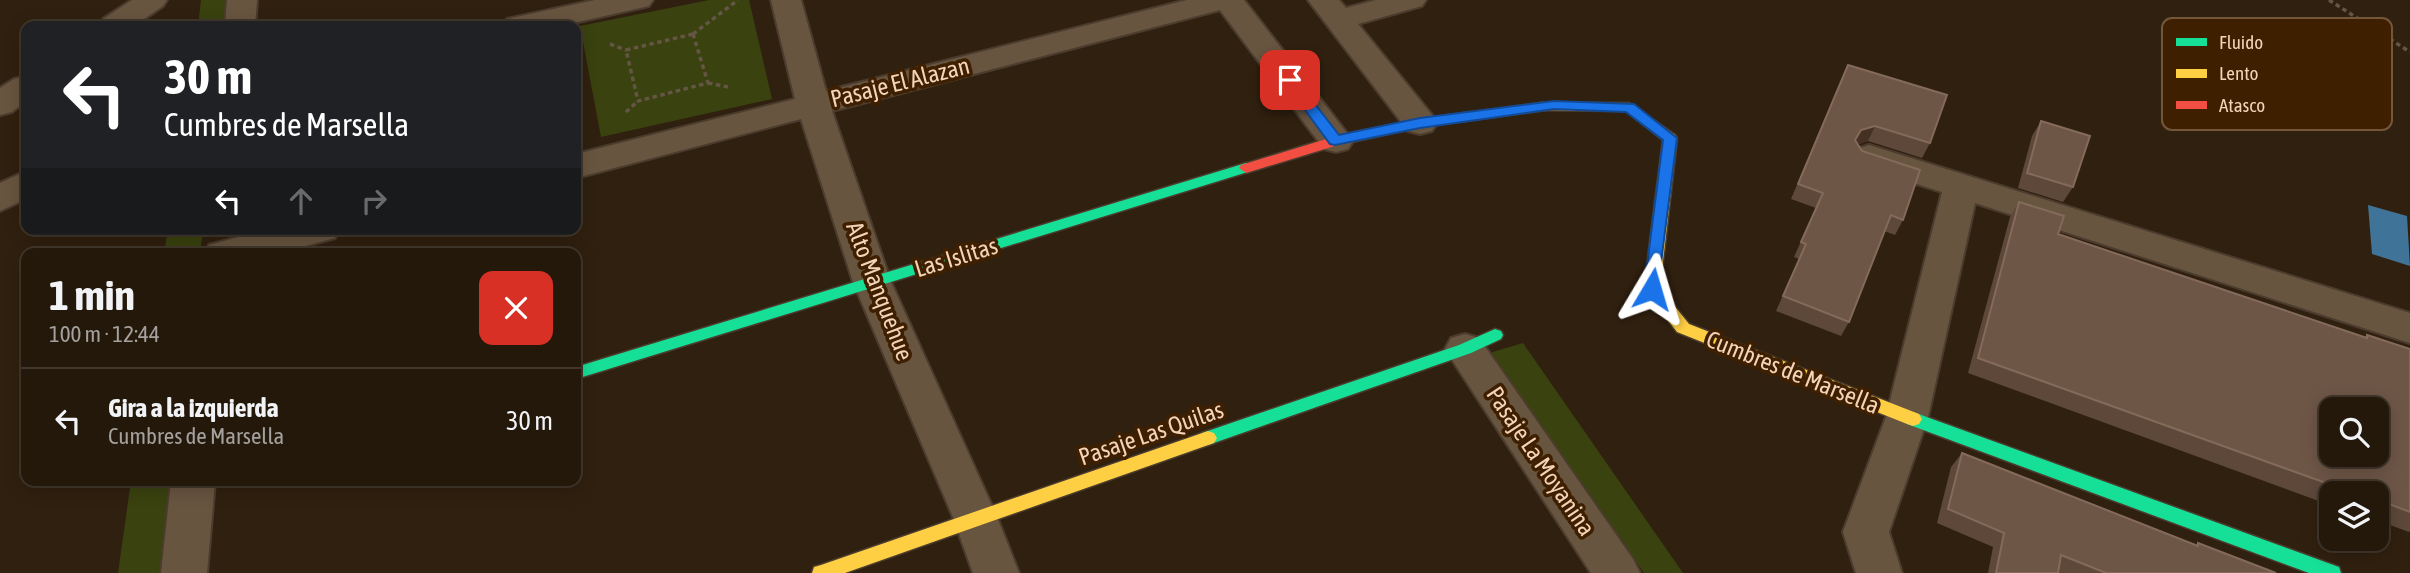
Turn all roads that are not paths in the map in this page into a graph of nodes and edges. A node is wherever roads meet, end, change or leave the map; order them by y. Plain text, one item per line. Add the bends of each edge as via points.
1 (155, 0) edge
2 (242, 0) edge
3 (638, 0) edge
4 (786, 0) edge
5 (1226, 0) edge
6 (1411, 0) edge
7 (1331, 10) edge
8 (122, 21) edge
9 (150, 21) edge
10 (240, 21) edge
11 (541, 21) edge
12 (21, 89) edge
13 (0, 104) edge
14 (813, 105) junction
15 (1420, 123) junction
16 (1335, 141) junction
17 (1867, 156) edge
18 (581, 165) edge
19 (21, 186) edge
20 (1961, 186) junction
21 (0, 199) edge
22 (297, 235) edge
23 (246, 248) edge
24 (872, 282) junction
25 (2410, 328) edge
26 (1480, 342) joint
27 (581, 371) edge
28 (1908, 417) junction
29 (203, 486) edge
30 (975, 517) junction
31 (184, 573) edge
32 (821, 573) edge
33 (996, 573) edge
34 (1617, 573) edge
35 (1879, 573) edge
36 (2332, 573) edge

1 - 8 street
1 - 9 street
2 - 10 street
3 - 11 street
4 - 14 street, Alto Manquehue
5 - 14 street, Pasaje El Alazan
5 - 16 street, Pasaje El Alazan
6 - 7 street
7 - 15 street
12 - 13 street
14 - 18 street, Pasaje El Alazan
14 - 24 street, Alto Manquehue
15 - 16 street, Cumbres de Marsella
15 - 28 street, Cumbres de Marsella via 1554,105 1629,107 1670,138 1652,289 1683,328
16 - 24 street, Las Islitas
17 - 20 street
19 - 21 street
20 - 25 street
20 - 28 street, Cumbres de Marsella
22 - 23 street
24 - 27 street, Las Islitas
24 - 30 street, Alto Manquehue
26 - 30 street, Pasaje Las Quilas
26 - 34 street, Pasaje La Moyanina
28 - 35 street, Cumbres de Marsella via 1866,532
28 - 36 street, Cumbres de Marsella
29 - 31 street
30 - 32 street, Pasaje Las Quilas
30 - 33 street, Alto Manquehue

